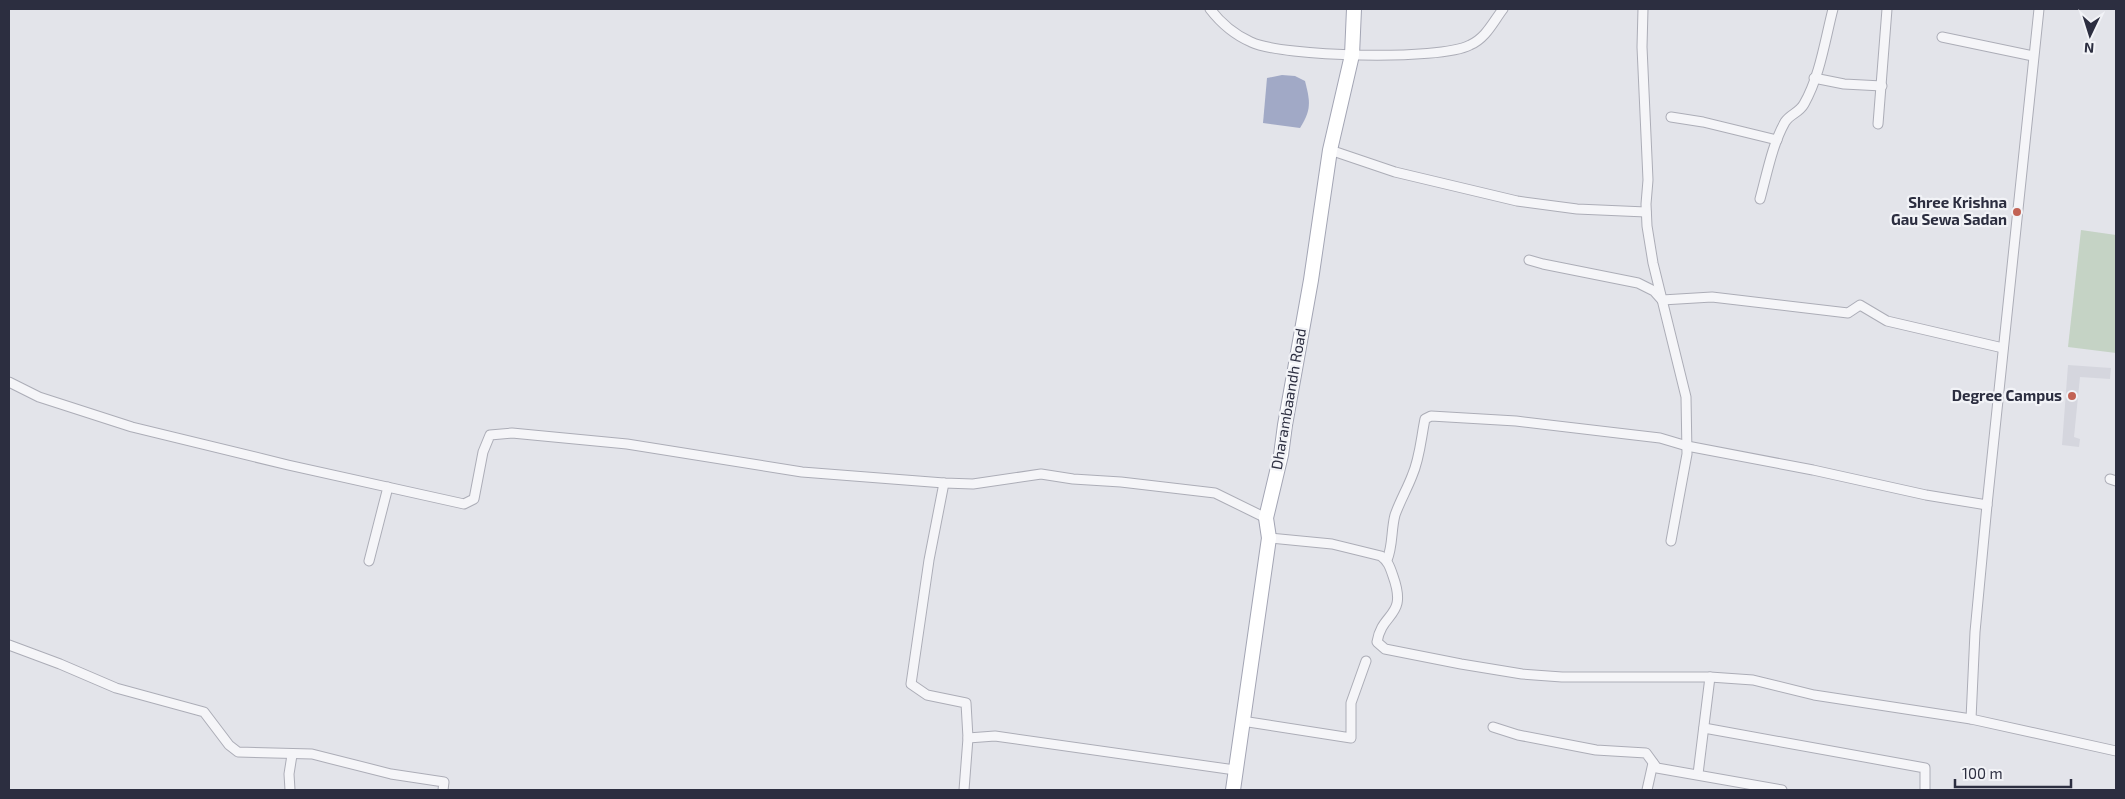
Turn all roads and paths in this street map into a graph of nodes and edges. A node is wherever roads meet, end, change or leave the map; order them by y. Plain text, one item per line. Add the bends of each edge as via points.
1 (1210, 9) edge
2 (1354, 9) edge
3 (1503, 9) edge
4 (1643, 9) edge
5 (1833, 9) edge
6 (1886, 9) edge
7 (2039, 9) edge
8 (1942, 36) dead end
9 (1352, 55) junction
10 (2033, 56) junction
11 (1814, 78) junction
12 (1882, 86) junction
13 (1671, 117) dead end
14 (1878, 124) dead end
15 (1777, 140) junction
16 (1330, 150) junction
17 (1760, 199) dead end
18 (1646, 212) junction
19 (1529, 260) dead end
20 (1662, 300) junction
21 (2003, 348) junction
22 (9, 382) edge
23 (1687, 446) junction
24 (944, 484) junction
25 (388, 487) junction
26 (1987, 505) junction
27 (1266, 518) junction
28 (1269, 538) junction
29 (1670, 541) dead end
30 (1387, 560) junction
31 (369, 561) dead end
32 (9, 644) edge
33 (1366, 660) dead end
34 (1710, 677) junction
35 (1971, 719) junction
36 (1242, 721) junction
37 (1493, 727) dead end
38 (1704, 728) junction
39 (968, 738) junction
40 (2116, 751) edge
41 (292, 755) junction
42 (1653, 764) junction
43 (1235, 770) junction
44 (1698, 774) junction
45 (290, 790) edge
46 (442, 790) edge
47 (964, 790) edge
48 (1233, 790) edge
49 (1647, 790) edge
50 (1782, 790) edge
51 (1925, 790) edge

1 - 9 street via 1238,35 1261,46
2 - 9 main road, Dharambaandh Road
3 - 9 street via 1485,35 1468,47 1427,54
4 - 18 street
5 - 11 street
6 - 12 street
7 - 10 street
8 - 10 street
9 - 16 main road, Dharambaandh Road
10 - 21 street
11 - 12 street
11 - 15 street via 1805,103 1786,121
12 - 14 street
13 - 15 street
15 - 17 street
16 - 18 street via 1395,172 1517,201 1577,209
16 - 27 main road, Dharambaandh Road via 1281,455
18 - 20 street
19 - 20 street via 1638,283 1654,291
20 - 21 street via 1712,298 1848,313 1860,305 1887,321
20 - 23 street via 1686,397
21 - 26 street
22 - 25 street via 39,396 132,427
23 - 26 street
23 - 29 street
23 - 30 street via 1660,438 1516,421 1431,416 1424,419 1418,460 1397,509
24 - 25 street via 802,472 627,444 512,433 490,435 483,452 474,499 464,504
24 - 27 street via 973,484 1041,474 1121,482 1215,493
24 - 39 street via 929,560 912,684 927,694 966,704
25 - 31 street
26 - 35 street
27 - 28 main road, Dharambaandh Road
28 - 30 street via 1332,544
28 - 36 main road, Dharambaandh Road
30 - 34 street via 1399,600 1378,636 1377,642 1385,649 1522,674
32 - 41 street via 116,688 204,712 229,746 238,752
33 - 36 street via 1351,703 1352,738
34 - 35 street via 1753,680 1814,695
34 - 38 street
35 - 40 street
36 - 43 main road, Dharambaandh Road
37 - 42 street via 1596,750 1646,753
38 - 44 street
38 - 51 street via 1925,768
39 - 43 street via 995,736
39 - 47 street
41 - 45 street
41 - 46 street via 312,754 391,774 444,782
42 - 44 street via 1664,770
42 - 49 street
43 - 48 main road, Dharambaandh Road
44 - 50 street

